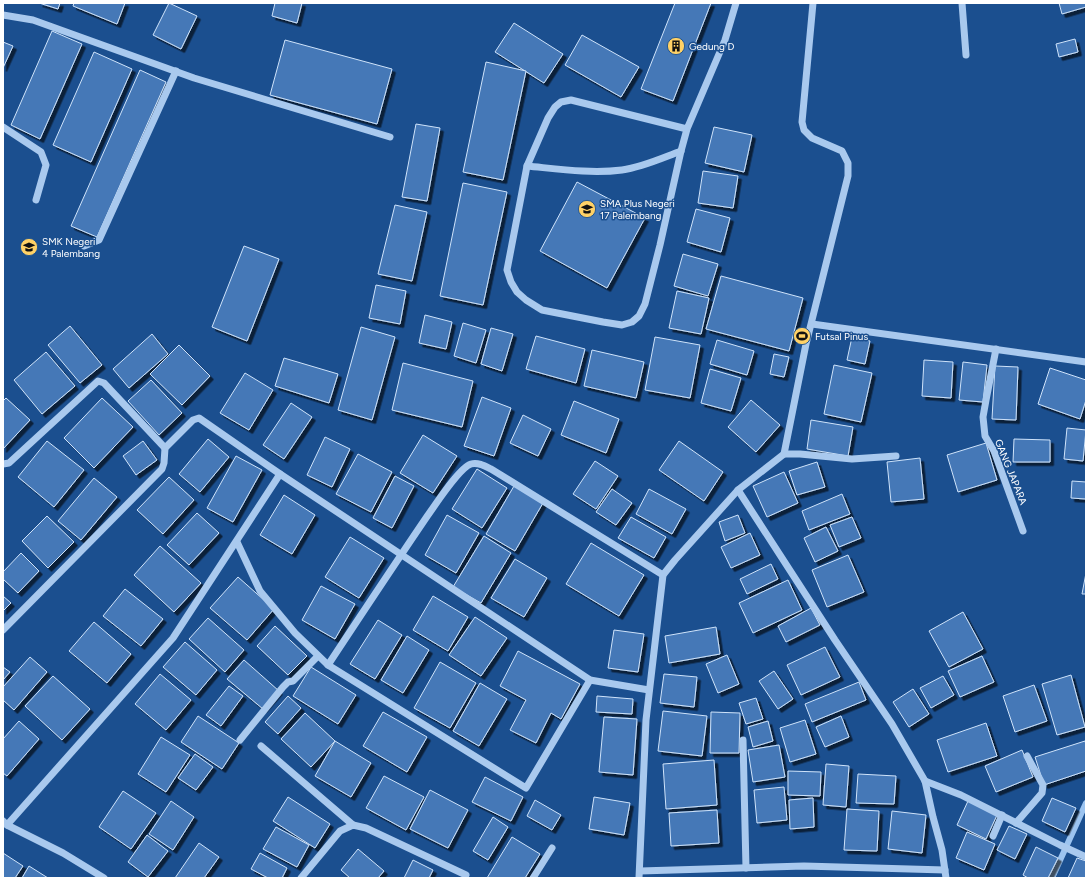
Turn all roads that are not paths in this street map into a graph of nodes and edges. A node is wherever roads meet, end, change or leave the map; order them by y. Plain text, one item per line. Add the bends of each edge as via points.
1 (736, 3) edge
2 (813, 3) edge
3 (962, 3) edge
4 (3, 16) edge
5 (966, 54) dead end
6 (176, 71) junction
7 (3, 127) edge
8 (687, 129) junction
9 (390, 137) dead end
10 (681, 151) junction
11 (527, 166) junction
12 (36, 200) dead end
13 (84, 246) dead end
14 (812, 324) junction
15 (996, 349) junction
16 (1086, 362) edge
17 (165, 448) junction
18 (784, 454) junction
19 (896, 456) dead end
20 (3, 464) edge
21 (280, 474) junction
22 (738, 490) junction
23 (1022, 531) dead end
24 (237, 542) junction
25 (400, 555) junction
26 (663, 575) junction
27 (3, 630) edge
28 (318, 656) junction
29 (328, 665) junction
30 (590, 680) junction
31 (650, 690) junction
32 (240, 740) dead end
33 (743, 740) dead end
34 (261, 746) dead end
35 (1027, 756) dead end
36 (925, 781) junction
37 (1002, 815) junction
38 (5, 823) edge
39 (1016, 823) junction
40 (353, 825) junction
41 (993, 836) dead end
42 (552, 848) dead end
43 (1086, 857) edge
44 (746, 868) junction
45 (945, 870) junction
46 (466, 875) dead end
47 (640, 875) edge
48 (104, 878) edge
49 (301, 878) edge
50 (533, 878) edge
51 (946, 878) edge

1 - 8 street via 725,40
2 - 14 street via 802,122 804,130 812,138 842,151 848,163 848,176
3 - 5 street
4 - 6 street via 33,20
6 - 9 street
6 - 13 street via 99,240
7 - 12 street via 41,152 46,165
8 - 10 street
8 - 11 street via 571,100 561,102 548,118
10 - 11 street via 623,170 596,171
10 - 11 street via 645,304 639,316 632,322 622,325 542,310 517,292 511,282 507,270
14 - 15 street
14 - 18 street
15 - 16 street
15 - 23 street, GANG JAPARA via 985,406 985,436 994,451
17 - 20 street via 104,383 98,381 9,463
17 - 21 street via 192,420 199,418
17 - 27 street via 162,469
18 - 19 street via 852,459
18 - 22 street
21 - 24 street
21 - 25 street
22 - 26 street
22 - 36 street via 892,724
24 - 28 street via 260,591
24 - 38 street via 173,638
25 - 26 street via 462,469 471,464 481,464
25 - 29 street
25 - 30 street
26 - 31 street
28 - 29 street
28 - 32 street via 293,681 283,687
29 - 30 street via 526,788
30 - 31 street
31 - 47 street via 646,720
33 - 44 street
34 - 40 street
35 - 39 street via 1043,788
36 - 37 street
36 - 45 street
37 - 39 street
37 - 41 street
38 - 48 street
39 - 43 street
40 - 46 street via 366,828
40 - 49 street via 340,831
42 - 50 street
44 - 45 street via 804,866
44 - 47 street
45 - 51 street

